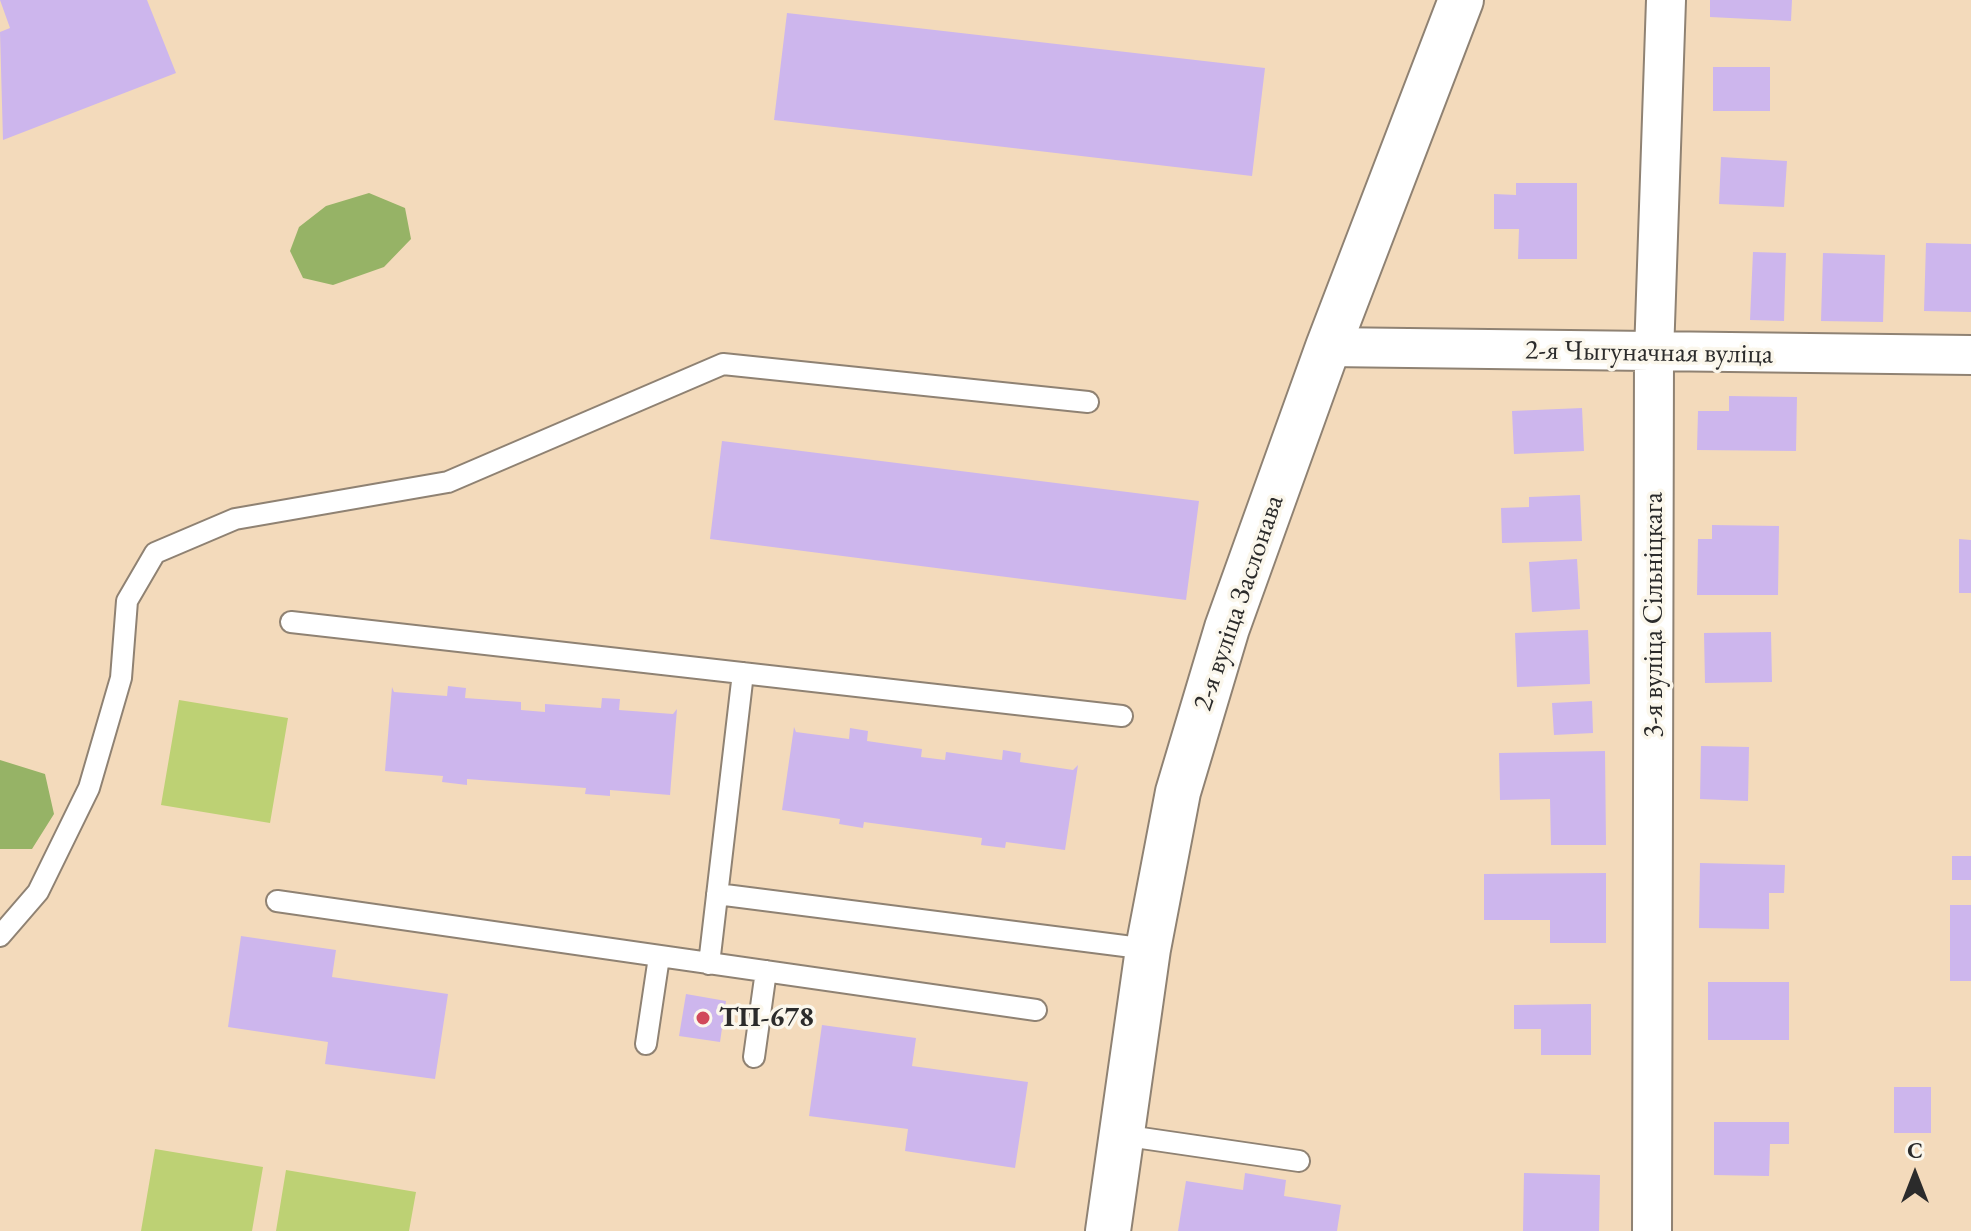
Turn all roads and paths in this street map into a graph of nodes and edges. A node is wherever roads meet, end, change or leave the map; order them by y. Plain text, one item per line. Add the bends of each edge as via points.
1 (1461, 0) edge
2 (1666, 0) edge
3 (1328, 347) junction
4 (1654, 354) junction
5 (1971, 355) edge
6 (1088, 402) dead end
7 (291, 622) dead end
8 (743, 673) junction
9 (1122, 716) dead end
10 (717, 894) junction
11 (277, 901) dead end
12 (0, 936) edge
13 (1148, 949) junction
14 (659, 957) junction
15 (709, 964) junction
16 (766, 971) junction
17 (1036, 1010) dead end
18 (646, 1044) dead end
19 (754, 1057) dead end
20 (1121, 1135) junction
21 (1299, 1161) dead end
22 (1108, 1231) edge
23 (1652, 1231) edge

1 - 3 main road, 2-я вуліца Заслонава
2 - 4 street, 3-я вуліца Сільніцкага
3 - 4 street, 2-я Чыгуначная вуліца
3 - 13 main road, 2-я вуліца Заслонава via 1227,628 1178,792
4 - 5 street, 2-я Чыгуначная вуліца
4 - 23 street, 3-я вуліца Сільніцкага
6 - 12 lane via 723,364 448,482 235,519 155,553 127,601 121,678 89,788 38,892
7 - 8 lane
8 - 9 lane
8 - 10 lane
10 - 13 lane
10 - 15 lane
11 - 14 lane
13 - 20 main road, 2-я вуліца Заслонава
14 - 15 lane
14 - 18 lane
15 - 16 lane
16 - 17 lane
16 - 19 lane
20 - 21 lane
20 - 22 main road, 2-я вуліца Заслонава

